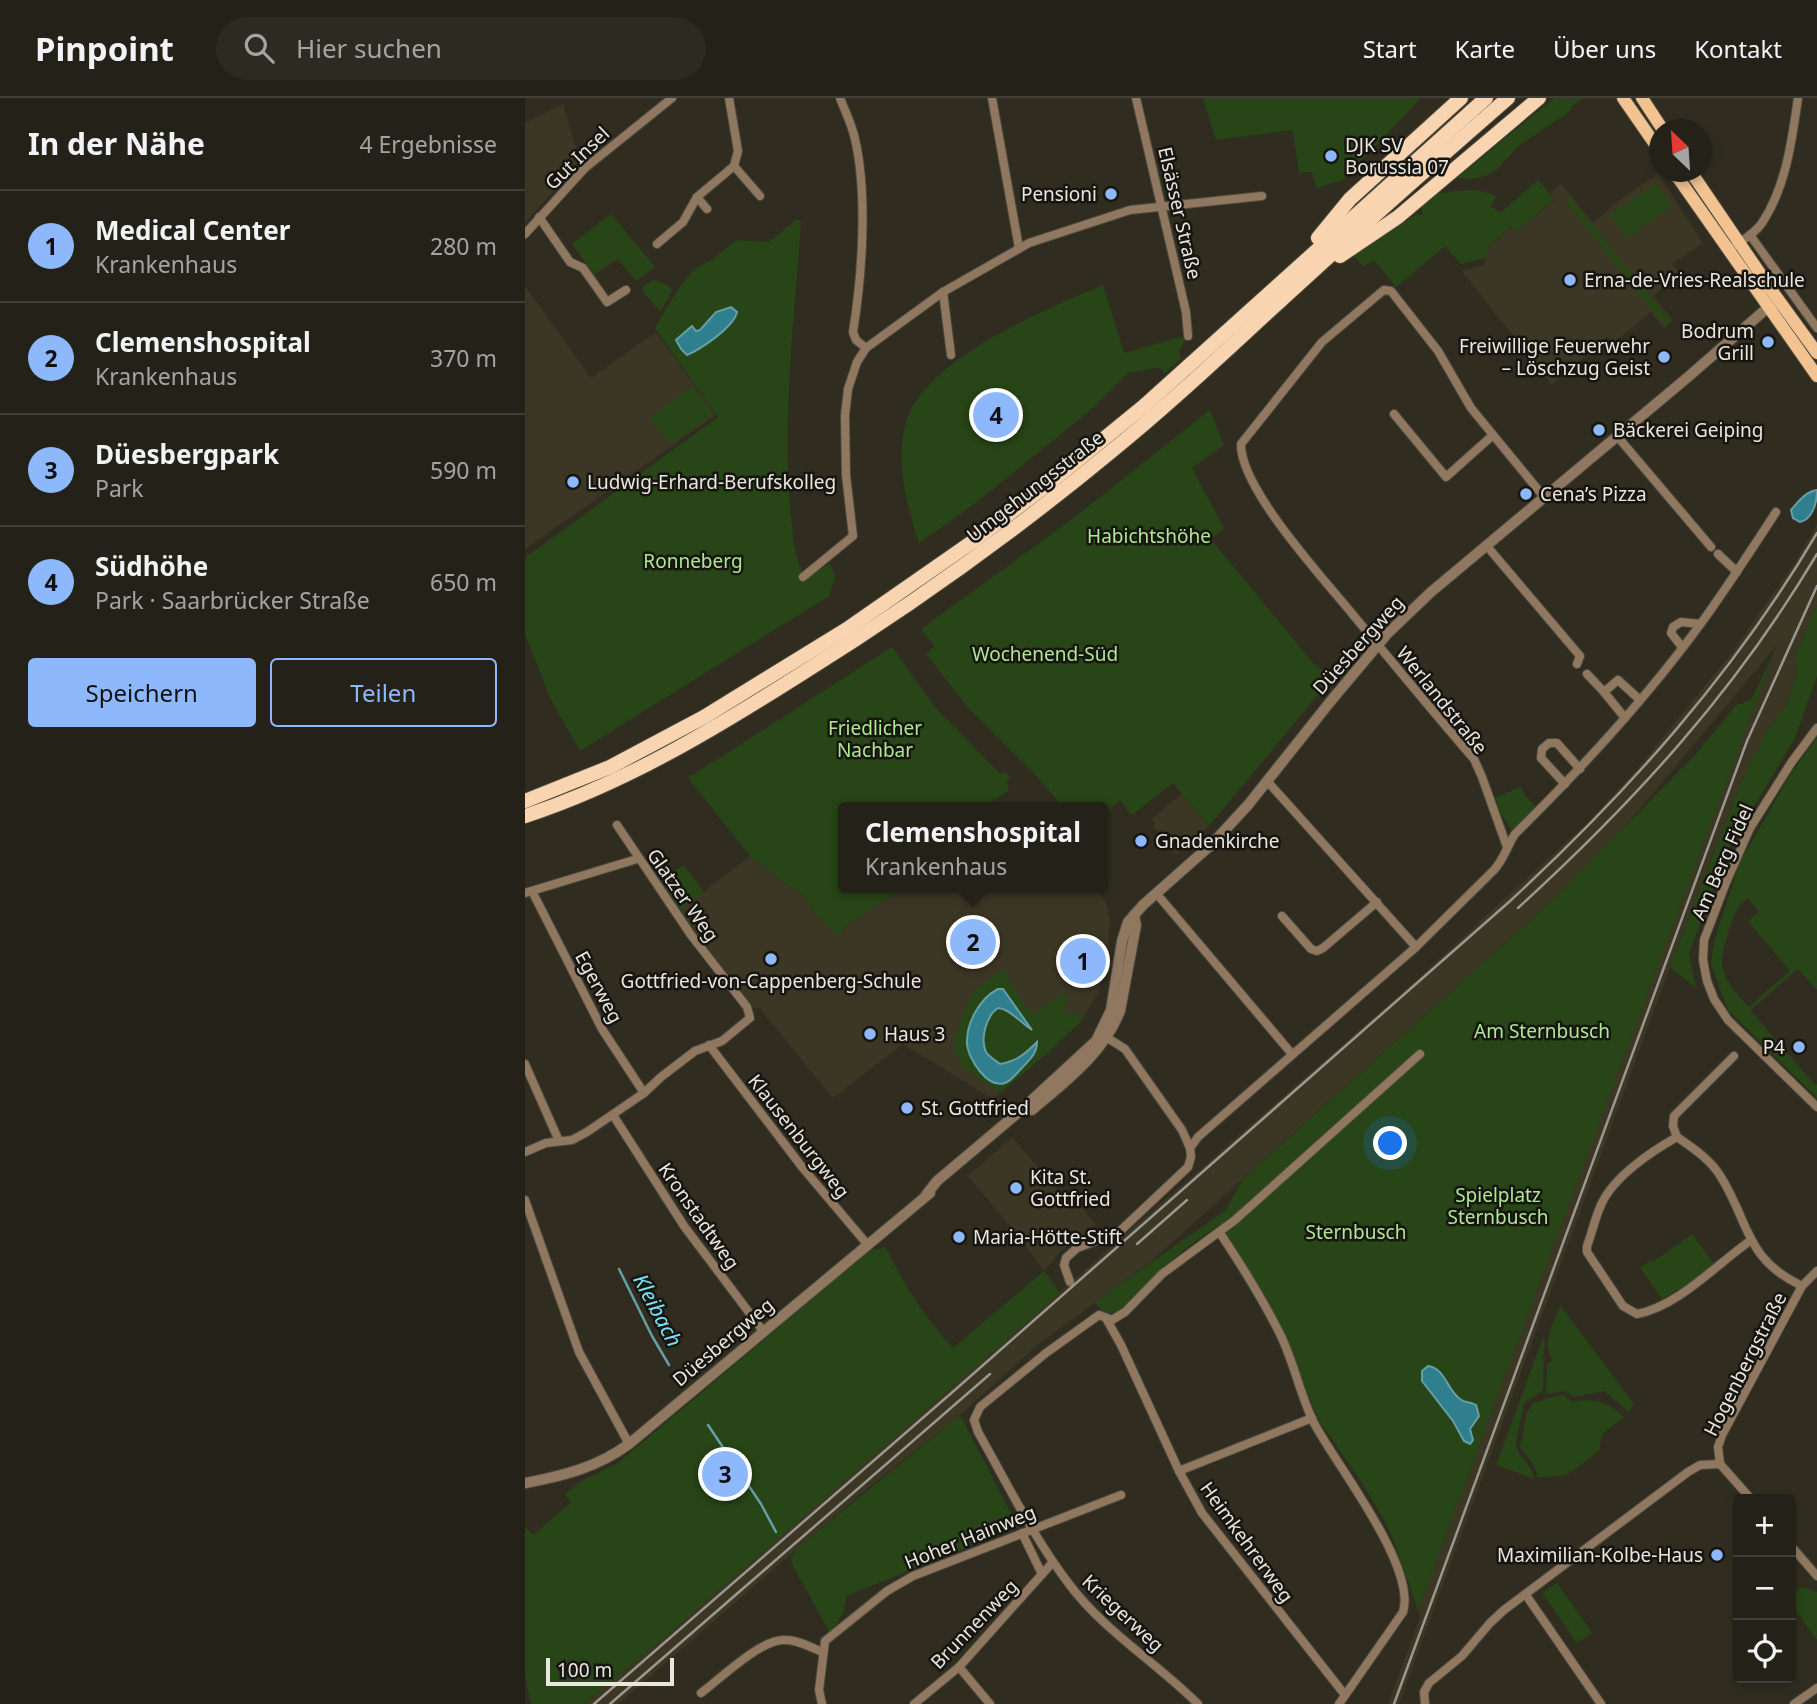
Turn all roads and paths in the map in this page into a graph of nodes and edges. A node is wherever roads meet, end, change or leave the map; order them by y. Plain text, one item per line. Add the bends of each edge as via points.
1 (671, 98) edge
2 (729, 98) edge
3 (841, 98) edge
4 (992, 98) edge
5 (1136, 98) edge
6 (1461, 98) edge
7 (1486, 98) edge
8 (1508, 98) edge
9 (1539, 98) edge
10 (1623, 98) edge
11 (1642, 98) edge
12 (1798, 98) edge
13 (1656, 119) edge
14 (1649, 135) edge
15 (734, 166) junction
16 (1682, 182) edge
17 (1697, 182) edge
18 (760, 196) dead end
19 (1262, 196) dead end
20 (697, 197) junction
21 (1163, 206) junction
22 (707, 209) dead end
23 (540, 217) junction
24 (525, 234) edge
25 (1751, 235) junction
26 (657, 244) dead end
27 (1733, 246) junction
28 (1019, 248) junction
29 (1296, 277) junction
30 (626, 290) dead end
31 (943, 292) junction
32 (1772, 304) junction
33 (1817, 326) edge
34 (1188, 336) dead end
35 (866, 348) junction
36 (1817, 353) edge
37 (951, 355) dead end
38 (1817, 376) edge
39 (1394, 414) dead end
40 (1493, 435) junction
41 (1617, 436) junction
42 (1544, 497) junction
43 (1776, 512) dead end
44 (1486, 545) junction
45 (1711, 547) dead end
46 (1718, 554) dead end
47 (1737, 572) junction
48 (803, 577) dead end
49 (1700, 624) junction
50 (1378, 646) junction
51 (1682, 647) junction
52 (1577, 664) dead end
53 (1587, 674) dead end
54 (1604, 692) junction
55 (1640, 700) junction
56 (1625, 718) junction
57 (1817, 728) edge
58 (1580, 769) junction
59 (1267, 781) junction
60 (1565, 784) junction
61 (525, 801) edge
62 (525, 816) edge
63 (617, 825) dead end
64 (1507, 847) junction
65 (638, 859) junction
66 (529, 892) edge
67 (1156, 893) junction
68 (1377, 902) junction
69 (1282, 916) dead end
70 (1416, 947) junction
71 (1104, 1035) junction
72 (709, 1045) junction
73 (1292, 1054) junction
74 (1420, 1054) dead end
75 (1734, 1056) dead end
76 (525, 1064) edge
77 (644, 1093) junction
78 (1817, 1107) edge
79 (614, 1115) junction
80 (1677, 1137) junction
81 (559, 1141) junction
82 (1191, 1148) junction
83 (525, 1152) edge
84 (525, 1200) edge
85 (1220, 1233) junction
86 (1750, 1241) junction
87 (867, 1244) junction
88 (1817, 1271) edge
89 (1070, 1282) dead end
90 (1802, 1286) junction
91 (1107, 1320) junction
92 (763, 1331) junction
93 (1312, 1418) junction
94 (629, 1444) junction
95 (1720, 1464) junction
96 (1179, 1471) junction
97 (525, 1483) edge
98 (1747, 1494) edge
99 (1121, 1495) dead end
100 (1033, 1529) junction
101 (1022, 1533) junction
102 (1796, 1552) edge
103 (1053, 1562) junction
104 (1042, 1574) junction
105 (1816, 1574) edge
106 (1526, 1595) junction
107 (822, 1652) junction
108 (959, 1667) junction
109 (1817, 1688) edge
110 (701, 1693) dead end
111 (1345, 1696) junction
112 (822, 1704) edge
113 (914, 1704) edge
114 (990, 1704) edge
115 (1198, 1704) edge
116 (1339, 1704) edge
117 (1425, 1704) edge
118 (1601, 1704) edge
119 (1794, 1704) edge

1 - 23 street, Gut Insel via 597,157
2 - 15 street via 738,151
3 - 35 street via 855,139 862,194 853,332
4 - 28 street
5 - 21 street, Elsässer Straße
6 - 29 highway via 1350,200
7 - 29 highway, Umgehungsstraße
8 - 29 highway, Umgehungsstraße
9 - 29 highway via 1398,217
10 - 14 main road
11 - 13 main road
12 - 25 street via 1784,174 1761,224
15 - 18 street
15 - 20 street
16 - 27 main road
17 - 27 main road
19 - 21 street
20 - 22 street
20 - 26 street via 683,222
21 - 28 street via 1130,210
21 - 34 street, Elsässer Straße
23 - 24 street, Gut Insel
23 - 30 street, Gut Insel via 571,262 583,268 607,302
25 - 27 street
25 - 33 street
27 - 32 main road
28 - 31 street
29 - 61 highway, Umgehungsstraße via 1119,428 917,582 704,717 610,767
29 - 62 highway, Umgehungsstraße via 1193,382 1043,507 932,588 820,663 680,747 591,791
31 - 35 street
31 - 37 street
32 - 36 main road
32 - 38 main road
32 - 41 street, Düesbergweg
35 - 48 street via 848,388 845,416 853,536
39 - 40 street via 1445,477
40 - 42 street
40 - 50 street, Werlandstraße via 1431,343 1391,291 1384,290 1322,342 1241,444 1252,481 1272,512
41 - 42 street, Düesbergweg
41 - 45 street
42 - 44 street, Düesbergweg
43 - 47 street
44 - 50 street, Düesbergweg via 1430,592
44 - 52 street via 1580,656
46 - 47 street
47 - 49 street
49 - 51 street
49 - 51 street via 1681,622 1673,627 1671,634
50 - 59 street, Düesbergweg
50 - 64 street, Werlandstraße via 1474,759
51 - 55 street
53 - 54 street
54 - 55 street via 1618,680
54 - 56 street
55 - 56 street
56 - 58 street
57 - 78 street, Am Berg Fidel via 1751,828 1705,940 1703,960 1714,999 1728,1020
58 - 60 street
58 - 60 street via 1557,743 1542,749 1542,758
59 - 67 street, Düesbergweg via 1219,837
59 - 68 street
60 - 64 street
63 - 65 street, Glatzer Weg
64 - 70 street via 1494,870
65 - 66 street
65 - 72 street, Glatzer Weg via 751,1016 722,1041
66 - 77 street, Egerweg via 603,1029
67 - 71 street, Düesbergweg via 1134,915 1120,1012
67 - 73 street
68 - 69 street via 1317,951
68 - 70 street
70 - 73 street
71 - 82 street via 1125,1049
71 - 87 street, Düesbergweg via 1096,1052 1055,1090
72 - 77 street via 685,1058
72 - 87 street, Klausenburgweg
73 - 82 street
74 - 85 street
75 - 80 street via 1674,1116
76 - 81 street
77 - 79 street
79 - 81 street via 575,1138
79 - 92 street, Kronstadtweg via 684,1226
80 - 86 street via 1719,1174
80 - 86 street via 1644,1158 1607,1194 1587,1247 1590,1259 1623,1306 1637,1314 1693,1286
81 - 83 street
82 - 89 street via 1188,1167 1118,1233 1070,1253 1064,1265
84 - 94 street via 579,1352
85 - 91 street via 1162,1274 1125,1312
85 - 93 street via 1280,1334
86 - 90 street via 1775,1271
87 - 92 street, Düesbergweg
88 - 90 street, Hogenbergstraße
90 - 95 street, Hogenbergstraße via 1722,1435
91 - 96 street, Heimkehrerweg
91 - 100 street, Kriegerweg via 1099,1315 996,1392 976,1413 975,1427
92 - 94 street, Düesbergweg
93 - 96 street
93 - 111 street via 1393,1557 1406,1595 1403,1612
94 - 97 street, Düesbergweg via 582,1469
95 - 98 street
95 - 106 street, Hogenbergstraße via 1700,1465 1688,1472
96 - 111 street, Heimkehrerweg via 1202,1513
99 - 100 street, Hoher Hainweg
100 - 101 street, Hoher Hainweg
100 - 103 street, Kriegerweg
101 - 104 street
101 - 107 street, Hoher Hainweg via 893,1587 829,1636
102 - 105 street
103 - 104 street, Brunnenweg
103 - 115 street, Kriegerweg via 1110,1627
104 - 108 street, Brunnenweg
106 - 117 street, Hogenbergstraße via 1429,1683
106 - 118 street
107 - 110 street via 784,1639 773,1641
107 - 112 street
108 - 113 street, Brunnenweg
108 - 114 street
109 - 119 street
111 - 116 street

